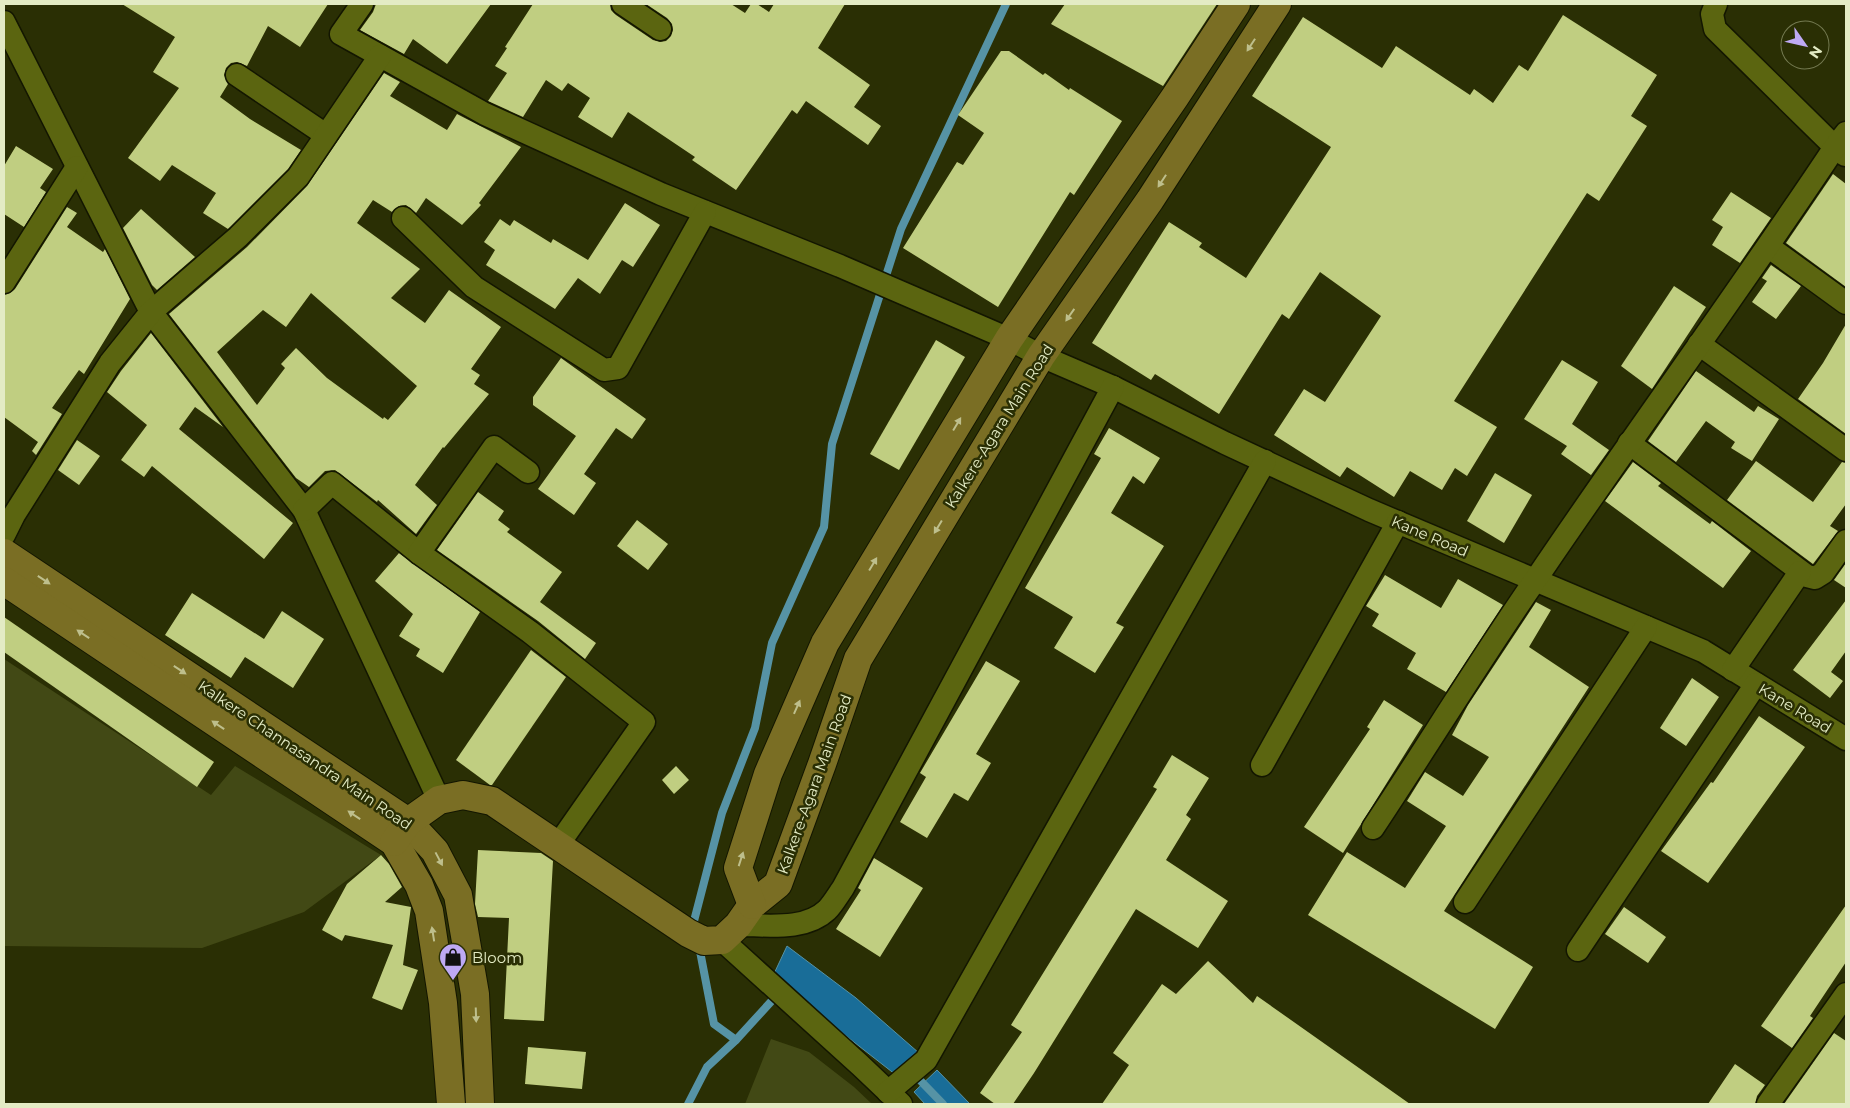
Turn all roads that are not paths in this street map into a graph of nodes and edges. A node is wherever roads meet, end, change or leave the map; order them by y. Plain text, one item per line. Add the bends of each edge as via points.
1 (362, 4) edge
2 (622, 4) edge
3 (1236, 4) edge
4 (1278, 4) edge
5 (1716, 4) edge
6 (4, 22) edge
7 (660, 29) dead end
8 (380, 56) junction
9 (238, 75) dead end
10 (326, 134) junction
11 (1842, 145) edge
12 (77, 167) junction
13 (705, 212) junction
14 (403, 218) dead end
15 (1769, 247) junction
16 (4, 282) edge
17 (1846, 303) edge
18 (151, 312) junction
19 (1009, 339) junction
20 (1699, 344) junction
21 (1041, 356) junction
22 (1113, 387) junction
23 (1630, 443) junction
24 (1846, 450) edge
25 (1265, 461) junction
26 (528, 472) dead end
27 (304, 510) junction
28 (1398, 522) junction
29 (4, 534) edge
30 (1846, 541) edge
31 (4, 553) edge
32 (419, 553) junction
33 (1800, 572) junction
34 (1535, 580) junction
35 (4, 581) edge
36 (1646, 627) junction
37 (1733, 670) junction
38 (1756, 684) junction
39 (1846, 739) edge
40 (1262, 766) dead end
41 (439, 800) junction
42 (1373, 828) dead end
43 (401, 832) junction
44 (558, 845) junction
45 (1465, 902) dead end
46 (721, 929) junction
47 (1578, 950) dead end
48 (1846, 994) edge
49 (898, 1092) edge
50 (451, 1104) edge
51 (480, 1104) edge
52 (1768, 1104) edge

1 - 8 street, Kane Road via 340,34
2 - 7 street
3 - 19 street
4 -> 21 street, Kalkere-Agara Main Road via 1150,200
5 - 11 street via 1712,14 1715,29
6 - 12 street
8 - 10 street
8 - 13 street, Kane Road via 485,114
9 - 10 street
10 - 18 street via 298,177 238,237
11 - 15 street
12 - 16 street
12 - 18 street
13 - 14 street via 618,368 604,370 474,287
13 - 19 street, Kane Road
15 - 17 street
15 - 20 street
18 - 27 street
18 - 29 street via 110,363
19 - 21 street, Kane Road
46 -> 19 street via 768,774 825,643
20 - 23 street
20 - 24 street
21 - 22 street, Kane Road
21 -> 46 street, Kalkere-Agara Main Road via 858,659 778,884
22 - 25 street, Kane Road
22 - 46 street via 843,888 828,909 813,921
23 - 33 street
23 - 34 street
25 - 28 street, Kane Road
25 - 49 street via 926,1060
26 - 32 street via 494,447
27 - 32 street via 332,483
27 - 41 street
28 - 34 street, Kane Road
28 - 40 street
30 - 33 street via 1815,578
31 -> 43 street, Kalkere Channasandra Main Road
32 - 44 street via 530,632 644,722
33 - 37 street
34 - 36 street, Kane Road
34 - 42 street
43 -> 35 street, Kalkere Channasandra Main Road
36 - 37 street, Kane Road via 1703,651
36 - 45 street
37 - 38 street, Kane Road
38 - 39 street, Kane Road
38 - 47 street
41 - 43 street
41 - 44 street via 463,795 492,801
50 -> 43 street via 443,1003 429,911
43 -> 51 street, Kalkere Channasandra Main Road via 435,851 458,895 475,994
44 - 46 street
46 - 49 street via 860,1065
48 - 52 street

